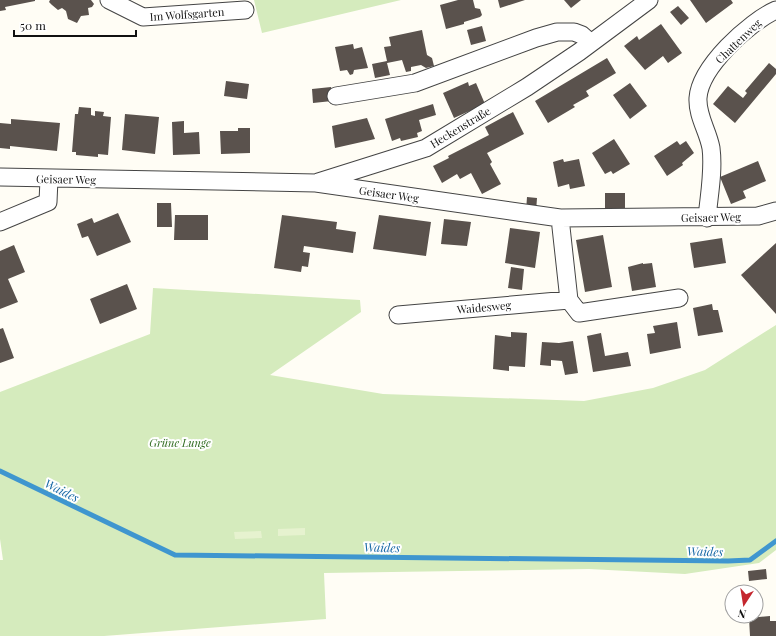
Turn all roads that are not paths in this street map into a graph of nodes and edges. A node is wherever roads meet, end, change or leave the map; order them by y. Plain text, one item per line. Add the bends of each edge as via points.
1 (110, 0) edge
2 (649, 0) edge
3 (245, 10) dead end
4 (776, 10) edge
5 (591, 43) junction
6 (336, 96) dead end
7 (0, 177) edge
8 (49, 179) junction
9 (316, 183) junction
10 (776, 211) edge
11 (560, 218) junction
12 (707, 218) junction
13 (0, 222) edge
14 (679, 298) dead end
15 (569, 300) junction
16 (398, 315) dead end

1 - 3 street, Im Wolfsgarten via 143,17
2 - 5 street, Heckenstraße
4 - 12 street, Chattenweg via 760,18 725,50 700,84 698,106 710,142 712,165
5 - 6 street via 574,32 557,32 415,83
5 - 9 street, Heckenstraße via 426,148
7 - 8 street, Geisaer Weg
8 - 9 street, Geisaer Weg
8 - 13 street via 48,202
9 - 11 street, Geisaer Weg
10 - 12 street, Geisaer Weg via 758,216
11 - 12 street, Geisaer Weg
11 - 15 street
14 - 15 street via 579,313
15 - 16 street, Waidesweg

